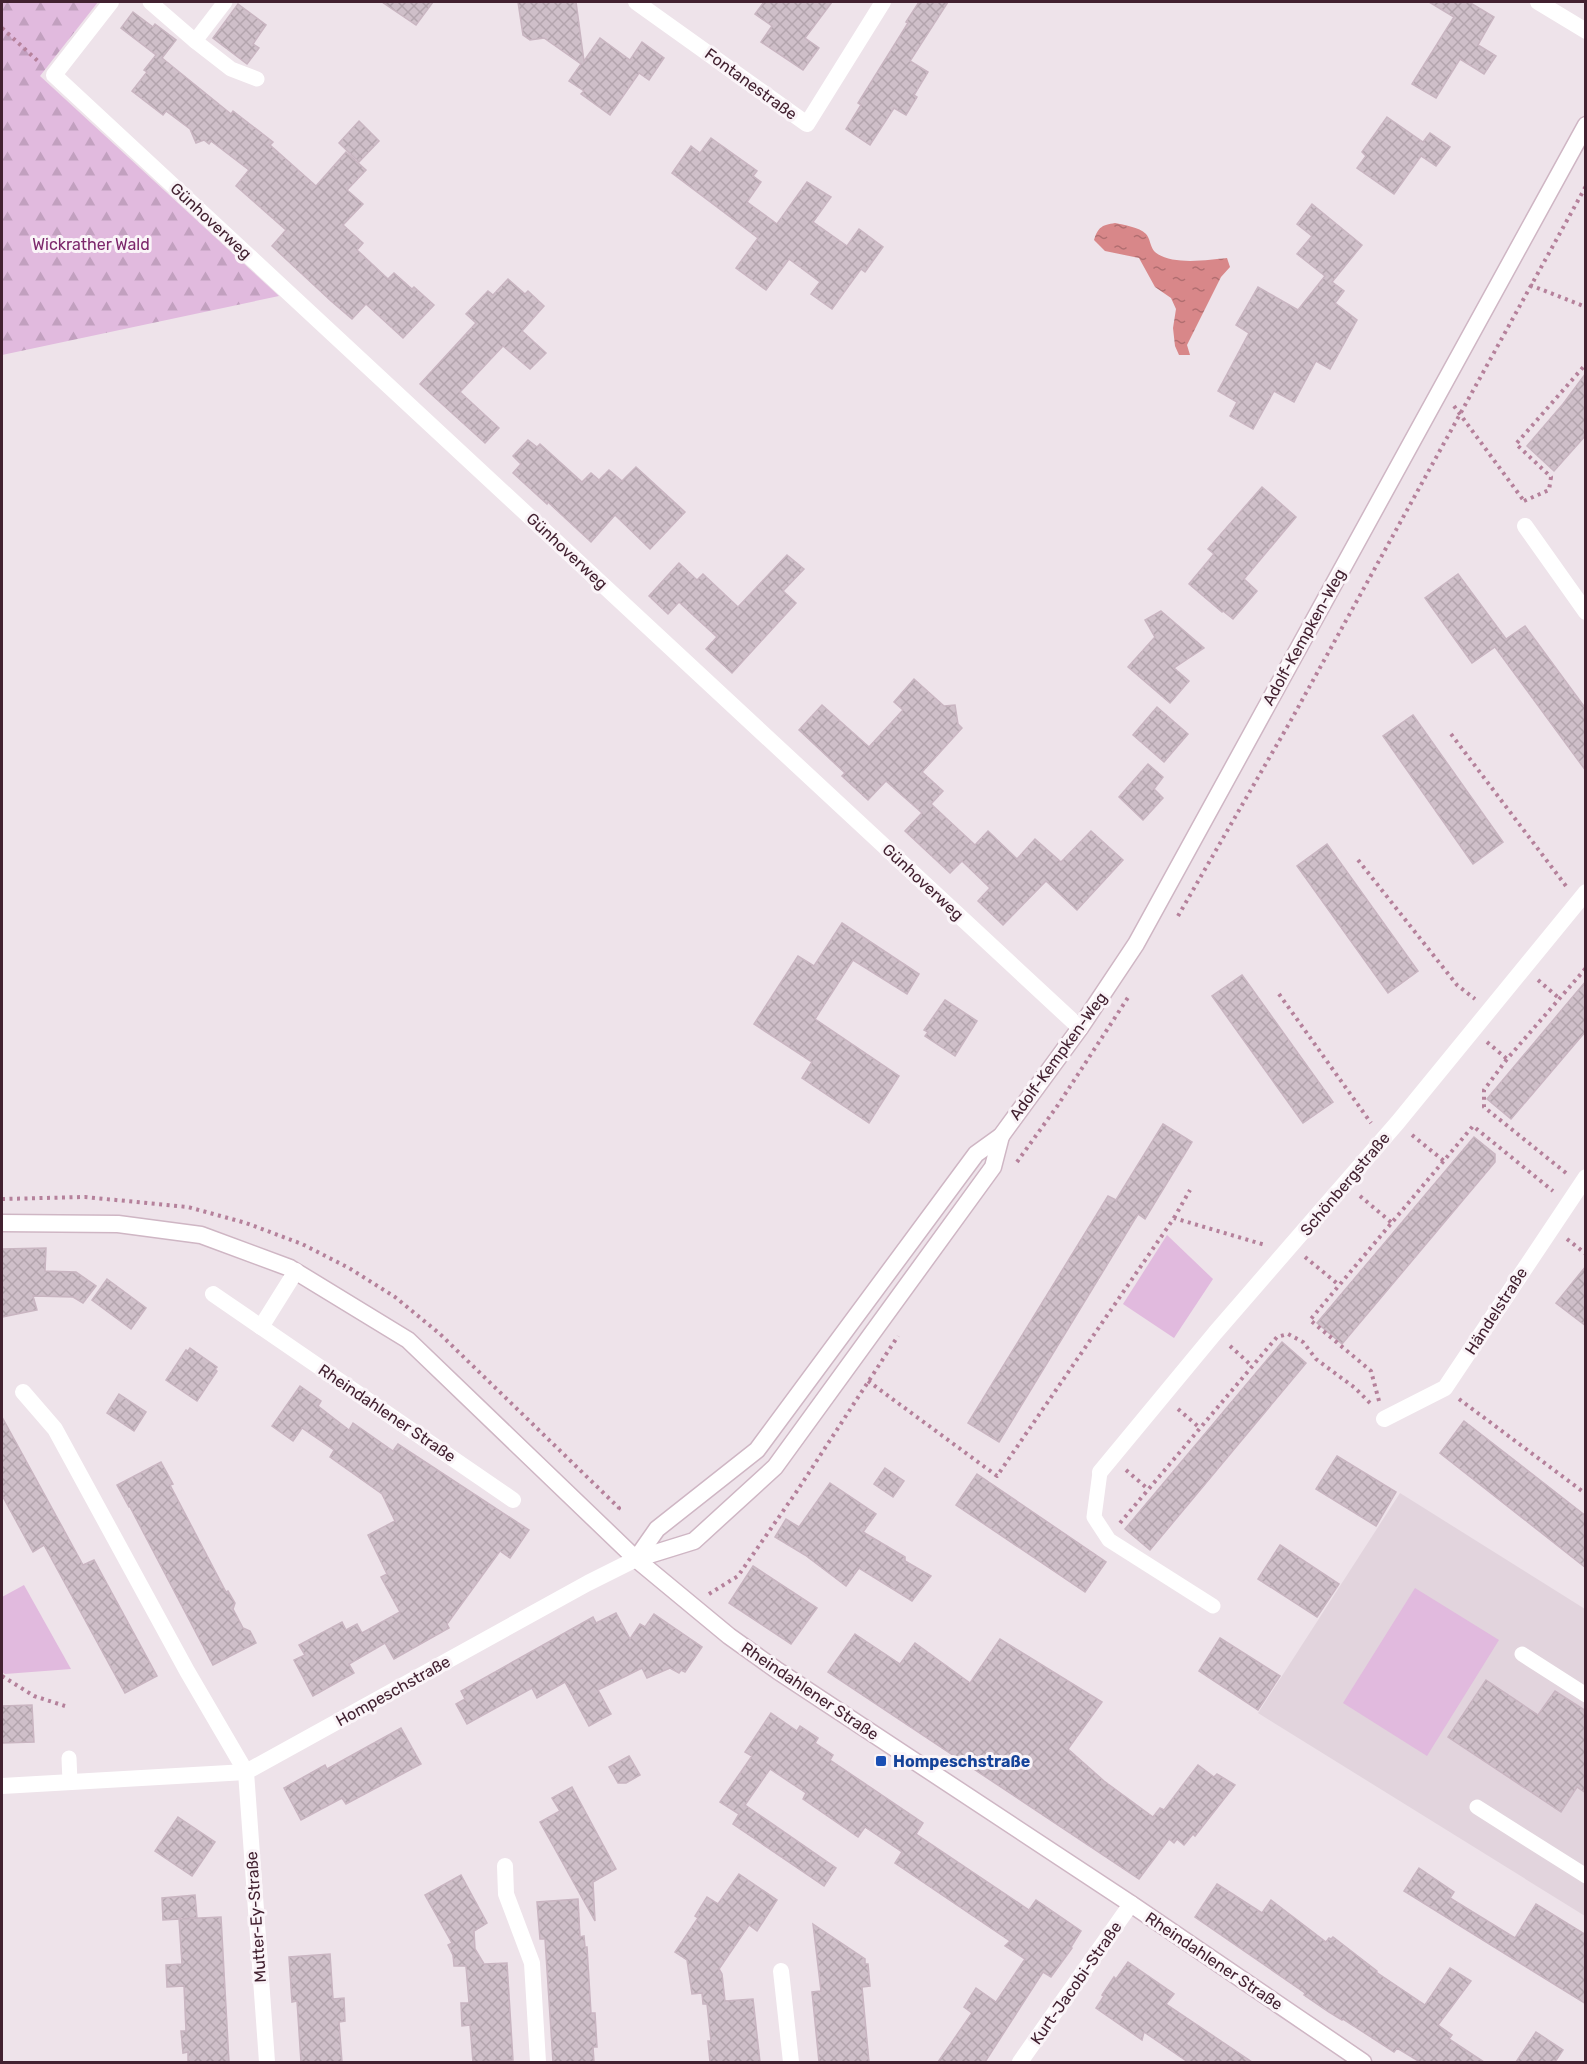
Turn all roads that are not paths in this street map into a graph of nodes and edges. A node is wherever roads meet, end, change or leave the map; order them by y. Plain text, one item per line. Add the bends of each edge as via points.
1 (111, 2) edge
2 (150, 2) edge
3 (225, 2) edge
4 (636, 2) edge
5 (883, 2) edge
6 (1538, 2) edge
7 (1586, 31) edge
8 (195, 41) junction
9 (257, 79) dead end
10 (1586, 125) edge
11 (1525, 526) road end
12 (1586, 612) edge
13 (1582, 897) edge
14 (1080, 1028) junction
15 (1001, 1136) junction
16 (1583, 1181) edge
17 (2, 1223) edge
18 (296, 1271) junction
19 (213, 1294) dead end
20 (261, 1327) junction
21 (23, 1392) dead end
22 (1384, 1419) road end
23 (1100, 1472) joint
24 (513, 1500) dead end
25 (636, 1559) junction
26 (1213, 1606) dead end
27 (1522, 1654) dead end
28 (1586, 1695) edge
29 (69, 1758) dead end
30 (246, 1772) junction
31 (70, 1782) junction
32 (2, 1786) edge
33 (1477, 1807) dead end
34 (506, 1866) dead end
35 (1586, 1876) edge
36 (1131, 1904) junction
37 (781, 1971) dead end
38 (267, 2062) edge
39 (538, 2062) edge
40 (791, 2062) edge
41 (1020, 2062) edge
42 (1363, 2062) edge

1 - 14 street, Günhoverweg via 54,75
2 - 8 lane
3 - 8 lane
4 - 5 street, Fontanestraße via 807,124
6 - 7 street
8 - 9 lane via 231,69
10 - 14 street, Adolf-Kempken-Weg via 1136,944
11 - 12 street
13 - 23 street, Schönbergstraße via 1398,1122
14 - 15 street, Adolf-Kempken-Weg
15 - 25 street, Adolf-Kempken-Weg via 976,1154 757,1450 657,1529
15 - 25 street, Adolf-Kempken-Weg via 993,1167 775,1467 694,1541
16 - 22 street, Händelstraße via 1445,1388
17 - 18 street, Rheindahlener Straße via 118,1224 201,1235
18 - 20 street
18 - 25 street, Rheindahlener Straße via 408,1340
19 - 20 street, Rheindahlener Straße
20 - 24 street, Rheindahlener Straße
21 - 30 street via 55,1429 182,1675
23 - 26 lane via 1094,1517 1108,1537
25 - 30 street, Hompeschstraße
25 - 36 street, Rheindahlener Straße via 778,1671
27 - 28 lane
29 - 31 lane
30 - 31 street, Hompeschstraße
30 - 38 street, Mutter-Ey-Straße
31 - 32 street, Hompeschstraße
33 - 35 lane
34 - 39 street via 506,1894 532,1963
36 - 41 street, Kurt-Jacobi-Straße
36 - 42 street, Rheindahlener Straße
37 - 40 street

